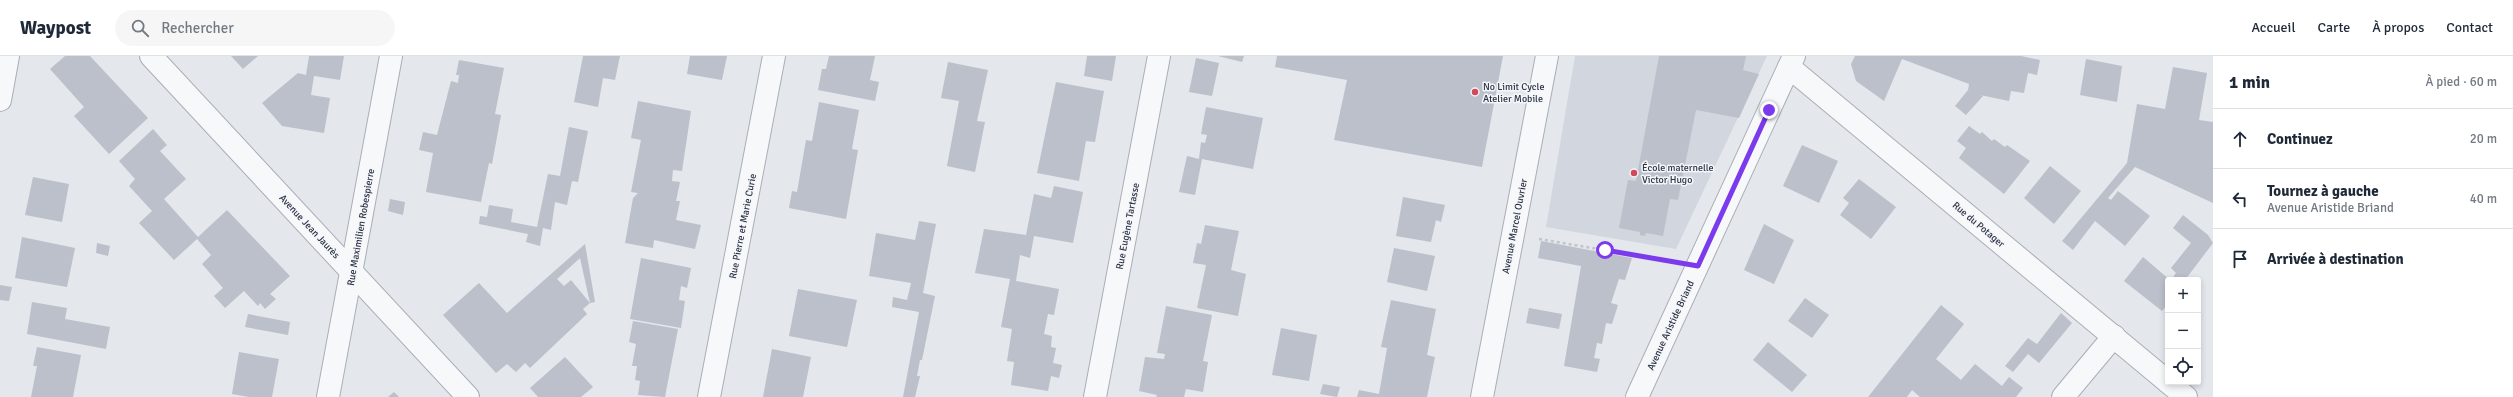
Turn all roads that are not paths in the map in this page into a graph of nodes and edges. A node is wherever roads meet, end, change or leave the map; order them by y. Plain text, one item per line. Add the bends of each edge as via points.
1 (8, 56) edge
2 (151, 56) edge
3 (391, 56) edge
4 (774, 56) edge
5 (1159, 56) edge
6 (1547, 56) edge
7 (1791, 62) edge
8 (0, 100) edge
9 (352, 270) junction
10 (2114, 336) junction
11 (2165, 379) edge
12 (2172, 385) edge
13 (328, 397) edge
14 (468, 397) edge
15 (709, 397) edge
16 (1095, 397) edge
17 (1482, 397) edge
18 (1637, 397) edge
19 (2063, 397) edge
20 (2186, 397) edge

1 - 8 street
2 - 9 street, Avenue Jean Jaurès
3 - 9 street, Rue Maximilien Robespierre
4 - 15 street, Rue Pierre et Marie Curie
5 - 16 street, Rue Eugène Tartasse
6 - 17 street, Avenue Marcel Ouvrier
7 - 10 street, Rue du Potager
7 - 18 street, Avenue Aristide Briand
9 - 13 street, Rue Maximilien Robespierre
9 - 14 street, Avenue Jean Jaurès
10 - 11 street, Rue du Potager
10 - 19 street
12 - 20 street, Rue du Potager

